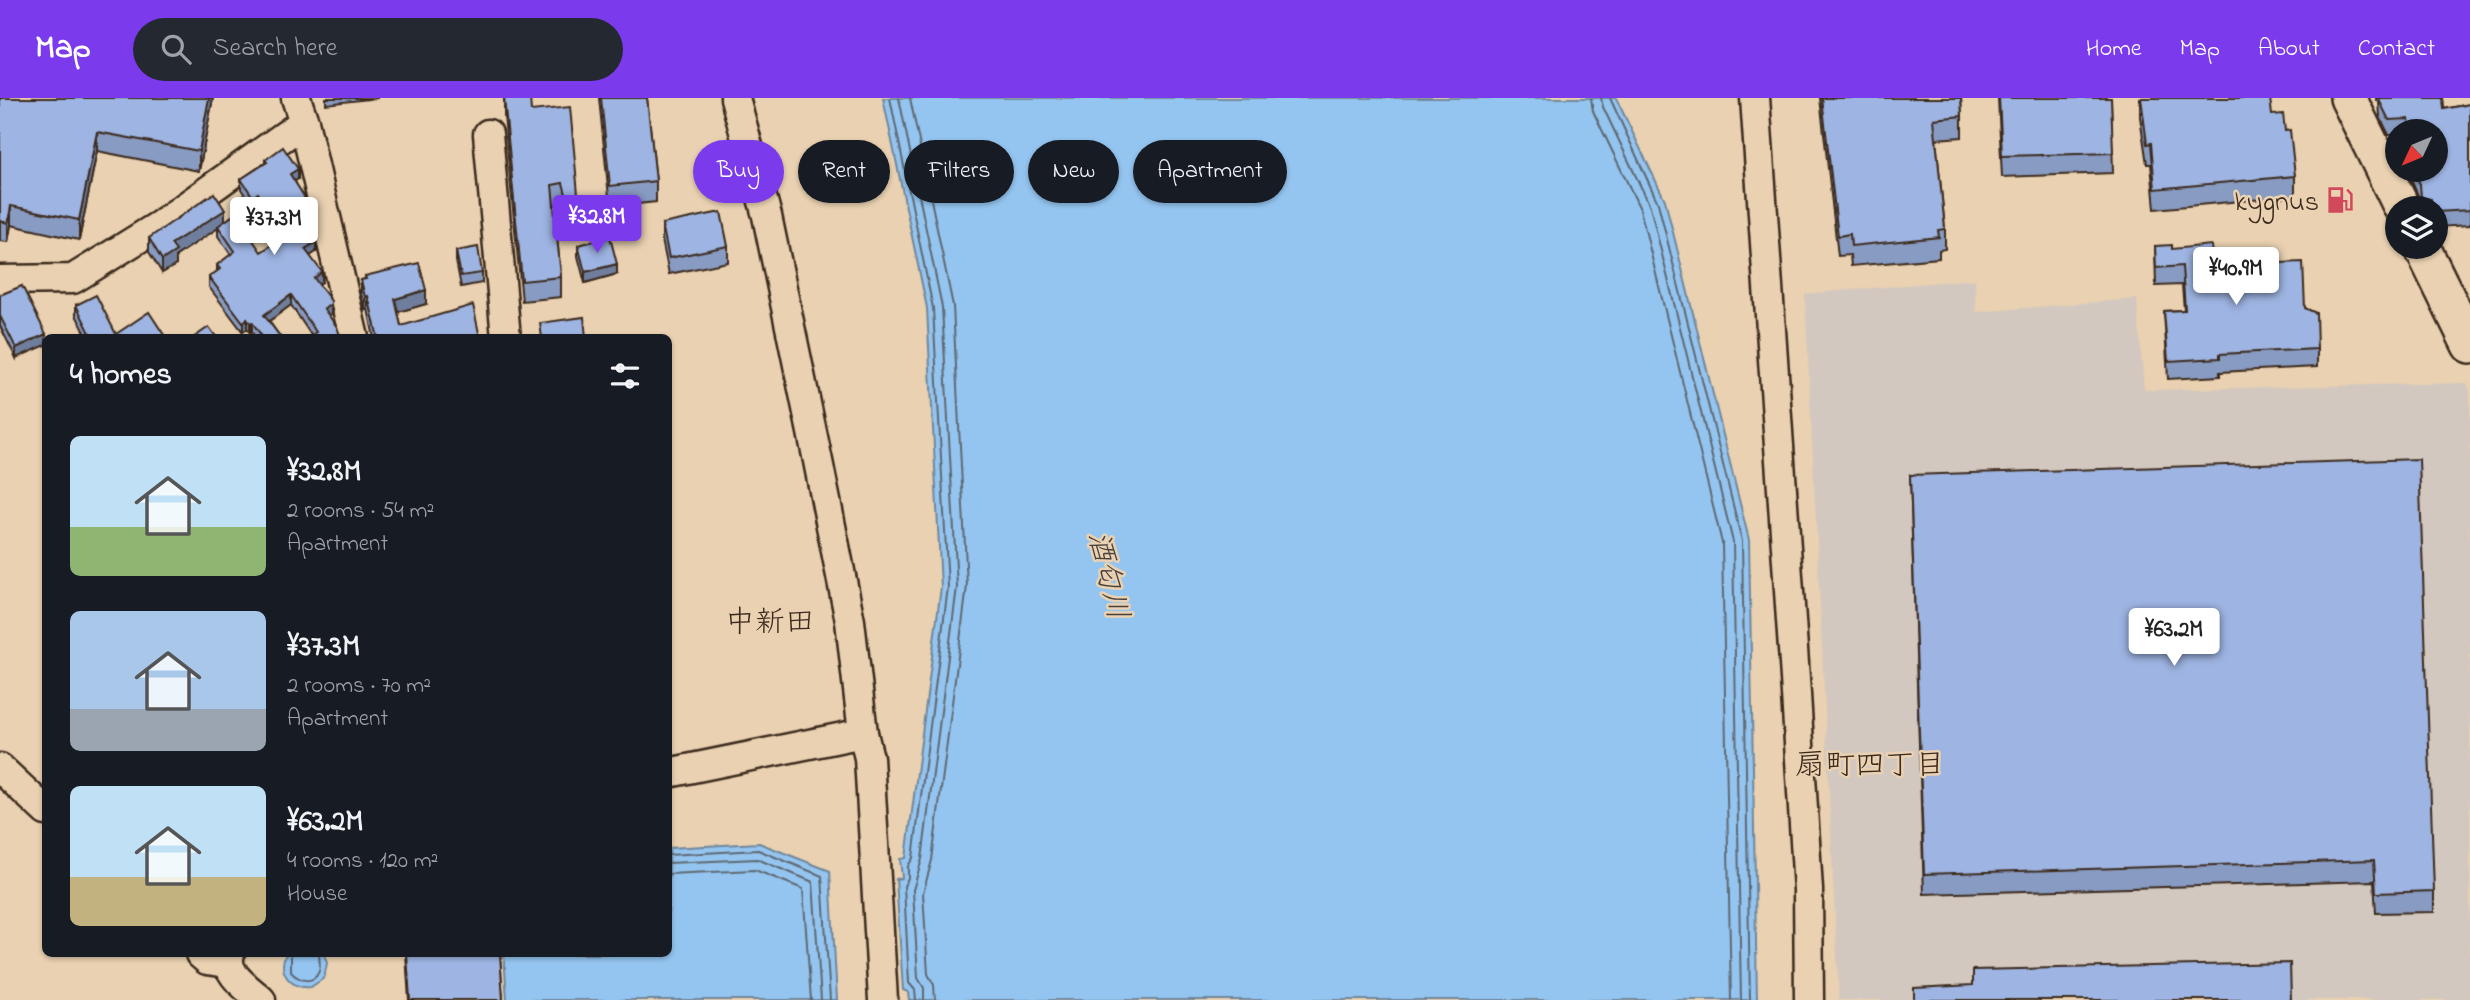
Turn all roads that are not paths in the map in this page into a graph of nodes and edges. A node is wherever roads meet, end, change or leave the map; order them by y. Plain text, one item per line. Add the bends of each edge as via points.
1 (735, 98) edge
2 (1755, 98) edge
3 (2348, 98) edge
4 (300, 110) edge
5 (488, 134) dead end
6 (2396, 196) edge
7 (2427, 259) edge
8 (0, 280) edge
9 (353, 334) edge
10 (506, 334) edge
11 (2470, 345) edge
12 (863, 733) junction
13 (0, 768) edge
14 (672, 772) edge
15 (42, 807) edge
16 (204, 957) edge
17 (229, 958) edge
18 (261, 1000) edge
19 (883, 1000) edge
20 (1809, 1000) edge

1 - 12 street via 766,216 848,607
2 - 20 street via 1808,890
3 - 6 main road
4 - 8 street via 159,225 73,279
4 - 9 street
5 - 10 street
7 - 11 main road
12 - 14 street
12 - 19 street via 869,758
13 - 15 street
16 - 17 street
17 - 18 street via 232,973

